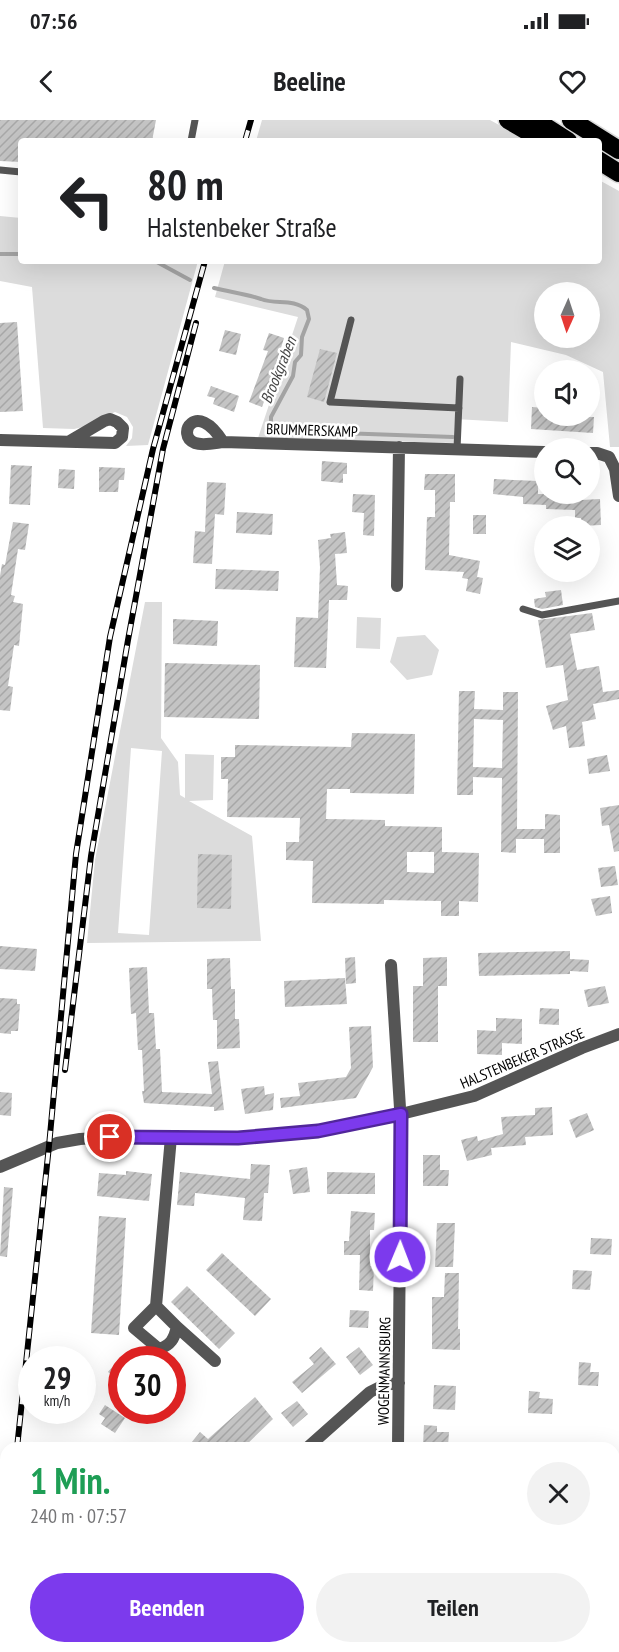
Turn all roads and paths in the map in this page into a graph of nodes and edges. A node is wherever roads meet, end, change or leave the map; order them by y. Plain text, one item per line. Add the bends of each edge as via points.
1 (195, 120) edge
2 (508, 120) edge
3 (535, 120) edge
4 (571, 120) edge
5 (192, 138) edge
6 (539, 138) edge
7 (563, 138) edge
8 (600, 138) edge
9 (602, 139) edge
10 (619, 150) edge
11 (602, 163) edge
12 (602, 169) edge
13 (0, 170) edge
14 (18, 172) edge
15 (619, 175) edge
16 (351, 320) dead end
17 (460, 379) dead end
18 (459, 408) junction
19 (0, 440) edge
20 (70, 441) dead end
21 (223, 442) dead end
22 (399, 447) junction
23 (457, 449) junction
24 (534, 452) edge
25 (600, 454) edge
26 (619, 496) edge
27 (397, 586) dead end
28 (619, 601) edge
29 (523, 609) dead end
30 (391, 965) dead end
31 (619, 1034) edge
32 (401, 1114) junction
33 (171, 1137) junction
34 (0, 1167) edge
35 (156, 1306) junction
36 (177, 1327) junction
37 (215, 1361) dead end
38 (399, 1383) junction
39 (314, 1442) edge
40 (398, 1442) edge

1 - 5 lane
2 - 6 highway
3 - 7 highway
4 - 8 highway
9 - 10 highway
11 - 15 highway
12 - 15 highway
13 - 14 lane
16 - 18 lane via 330,402
17 - 18 lane
18 - 23 lane
19 - 20 street
21 - 22 street, BRUMMERSKAMP
22 - 23 street, BRUMMERSKAMP
22 - 27 street
23 - 24 street, BRUMMERSKAMP
25 - 26 street via 609,457 615,469
28 - 29 lane via 542,615
30 - 32 street
31 - 32 street, HALSTENBEKER STRASSE via 474,1096
32 - 33 street, HALSTENBEKER STRASSE via 318,1131 235,1138
32 - 38 street, WOGENMANNSBURG
33 - 34 street, HALSTENBEKER STRASSE via 110,1137 57,1143
33 - 35 street
35 - 36 street
35 - 36 street via 134,1328 159,1349 169,1346
36 - 37 street
38 - 39 street via 370,1392
38 - 40 street, WOGENMANNSBURG

